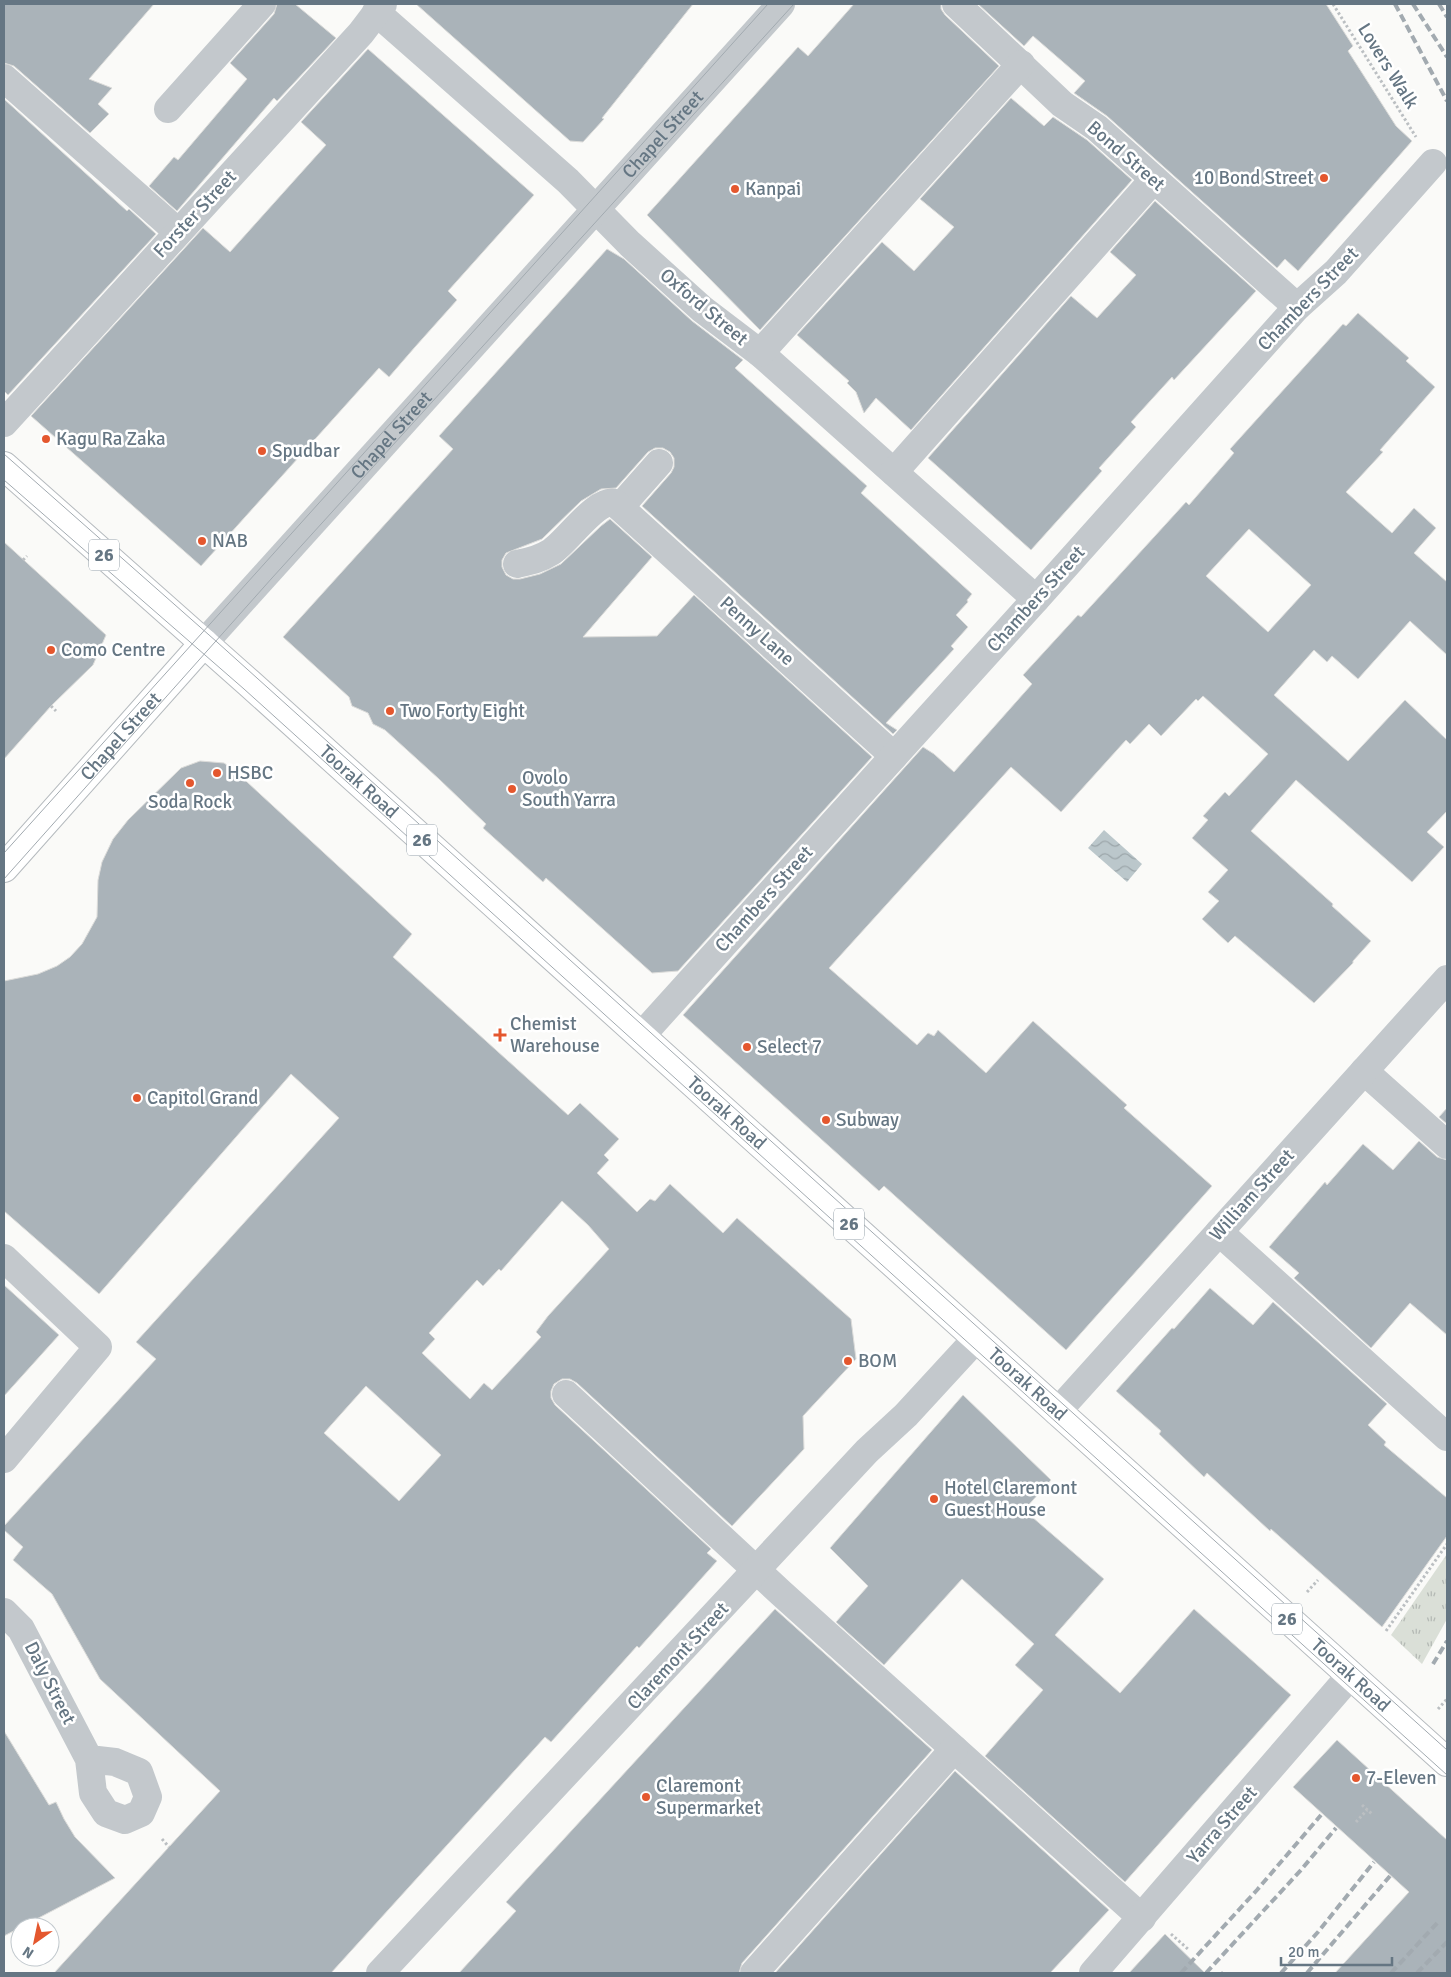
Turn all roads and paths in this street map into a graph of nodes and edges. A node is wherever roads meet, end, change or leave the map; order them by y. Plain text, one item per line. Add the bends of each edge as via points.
1 (262, 4) edge
2 (781, 4) edge
3 (956, 4) edge
4 (1333, 4) edge
5 (380, 8) edge
6 (1021, 64) junction
7 (4, 78) edge
8 (168, 109) dead end
9 (1418, 140) dead end
10 (1433, 163) dead end
11 (1154, 180) junction
12 (595, 208) junction
13 (178, 232) junction
14 (1296, 307) junction
15 (760, 353) junction
16 (4, 423) edge
17 (659, 462) dead end
18 (4, 466) edge
19 (894, 472) junction
20 (620, 506) junction
21 (27, 556) dead end
22 (23, 560) dead end
23 (517, 564) dead end
24 (1036, 599) junction
25 (204, 644) junction
26 (51, 706) dead end
27 (56, 710) dead end
28 (894, 756) junction
29 (4, 868) edge
30 (1447, 979) edge
31 (641, 1036) junction
32 (1364, 1071) junction
33 (1447, 1145) edge
34 (1219, 1232) junction
35 (4, 1258) edge
36 (976, 1339) junction
37 (566, 1394) dead end
38 (1057, 1412) junction
39 (1447, 1437) edge
40 (4, 1459) edge
41 (1447, 1544) edge
42 (757, 1571) junction
43 (4, 1612) edge
44 (1386, 1631) dead end
45 (1350, 1676) junction
46 (1447, 1699) edge
47 (1442, 1704) dead end
48 (954, 1749) junction
49 (89, 1759) dead end
50 (1447, 1762) edge
51 (1362, 1805) dead end
52 (1367, 1810) junction
53 (1372, 1814) dead end
54 (1356, 1822) dead end
55 (1142, 1918) junction
56 (1168, 1931) dead end
57 (1189, 1950) dead end
58 (380, 1973) edge
59 (754, 1973) edge
60 (1093, 1973) edge

1 - 8 street
2 - 12 street, Chapel Street
3 - 6 street, Bond Street
4 - 9 path, Lovers Walk
5 - 12 street, Oxford Street
5 - 13 street, Forster Street via 361,33
6 - 11 street, Bond Street via 1062,104 1097,128
6 - 15 street
7 - 13 street
10 - 14 street, Chambers Street via 1336,272
11 - 14 street, Bond Street
11 - 19 street
12 - 15 street, Oxford Street via 702,309
12 - 25 street, Chapel Street
13 - 16 street, Forster Street
14 - 24 street, Chambers Street
15 - 19 street, Oxford Street
17 - 20 street
18 - 25 main road, Toorak Road / 26
19 - 24 street, Oxford Street
20 - 23 street via 611,502 604,504 553,551 539,559
20 - 28 street, Penny Lane
21 - 22 path
24 - 28 street, Chambers Street
25 - 29 main road, Chapel Street
25 - 31 main road, Toorak Road / 26
26 - 27 path
28 - 31 street, Chambers Street
30 - 32 street, William Street
31 - 36 main road, Toorak Road / 26
32 - 33 street
32 - 34 street, William Street
34 - 38 street, William Street
34 - 39 street
35 - 40 street via 98,1347
36 - 38 main road, Toorak Road / 26
36 - 42 street, Claremont Street
37 - 42 street
38 - 45 main road, Toorak Road / 26
41 - 44 path
42 - 48 street
42 - 58 street, Claremont Street
43 - 49 street, Daly Street via 21,1629
45 - 50 main road, Toorak Road / 26
45 - 55 street, Yarra Street
46 - 47 path
48 - 55 street
48 - 59 street
51 - 52 path
52 - 53 path
52 - 54 path
55 - 60 street, Yarra Street
56 - 57 path

